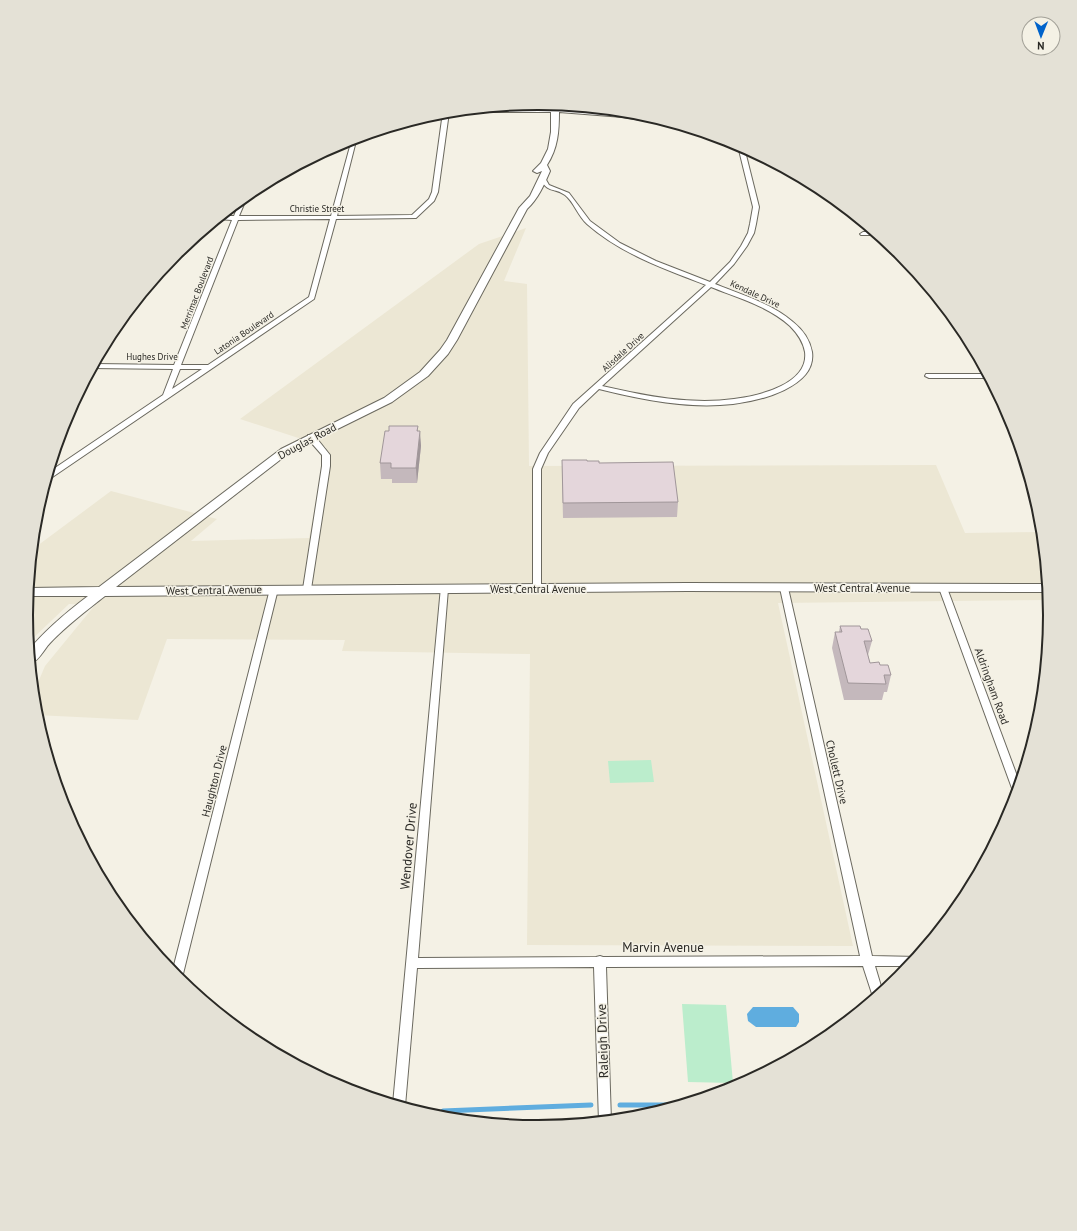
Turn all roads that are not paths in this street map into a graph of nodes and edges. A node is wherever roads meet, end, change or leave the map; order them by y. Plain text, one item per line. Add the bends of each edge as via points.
1 (555, 110) edge
2 (445, 119) edge
3 (353, 145) edge
4 (743, 153) edge
5 (544, 166) junction
6 (542, 179) junction
7 (563, 192) junction
8 (534, 195) junction
9 (240, 208) edge
10 (523, 208) junction
11 (226, 218) edge
12 (236, 218) junction
13 (334, 218) junction
14 (863, 234) dead end
15 (871, 234) edge
16 (712, 284) junction
17 (99, 366) edge
18 (178, 366) junction
19 (211, 367) junction
20 (929, 376) dead end
21 (983, 376) edge
22 (598, 387) junction
23 (166, 395) junction
24 (311, 437) junction
25 (54, 472) edge
26 (784, 588) junction
27 (943, 588) junction
28 (1043, 588) edge
29 (274, 589) junction
30 (307, 589) junction
31 (444, 589) junction
32 (537, 589) junction
33 (102, 591) junction
34 (34, 592) edge
35 (34, 653) edge
36 (1015, 783) edge
37 (600, 961) junction
38 (867, 961) junction
39 (908, 961) edge
40 (412, 963) junction
41 (179, 971) edge
42 (877, 992) edge
43 (399, 1101) edge
44 (605, 1117) edge

1 - 5 street, Douglas Road via 554,143
2 - 13 street, Christie Street via 435,192 432,200 414,217
3 - 13 street, Latonia Boulevard
4 - 16 street, Alisdale Drive via 756,207 754,224 744,246
5 - 6 street, Douglas Road via 546,171
5 - 10 street, Douglas Road via 538,170 521,203
6 - 7 street, Kendale Drive via 547,186
6 - 8 street, Douglas Road
7 - 8 street via 547,191
7 - 16 street, Kendale Drive via 588,222 618,244 654,262
8 - 10 street, Douglas Road
9 - 12 street, Merrimac Boulevard
10 - 24 street, Douglas Road via 459,328 435,362 413,383 388,400
11 - 12 street, Christie Street
12 - 13 street, Christie Street
12 - 18 street, Merrimac Boulevard
13 - 19 street, Latonia Boulevard via 312,298
14 - 15 street
16 - 22 street, Alisdale Drive
16 - 22 street, Kendale Drive via 774,312 802,334 807,344 808,362 798,379 746,400 700,404 656,400
17 - 18 street, Hughes Drive
18 - 19 street, Hughes Drive
18 - 23 street, Merrimac Boulevard
19 - 23 street, Latonia Boulevard
20 - 21 street
22 - 32 street, Alisdale Drive via 576,406 544,453 537,469
23 - 25 street, Latonia Boulevard
24 - 30 street via 326,456 326,466
24 - 33 street, Douglas Road via 261,468
26 - 27 street, West Central Avenue
26 - 32 street, West Central Avenue
26 - 38 street, Chollett Drive
27 - 28 street, West Central Avenue
27 - 36 street, Aldringham Road
29 - 30 street, West Central Avenue
29 - 33 street, West Central Avenue
29 - 41 street, Haughton Drive
30 - 31 street, West Central Avenue
31 - 32 street, West Central Avenue
31 - 40 street, Wendover Drive
33 - 34 street, West Central Avenue
33 - 35 street, Douglas Road via 69,616
37 - 38 street, Marvin Avenue
37 - 40 street, Marvin Avenue
37 - 44 street, Raleigh Drive
38 - 39 street, Marvin Avenue
38 - 42 street, Chollett Drive
40 - 43 street, Wendover Drive

